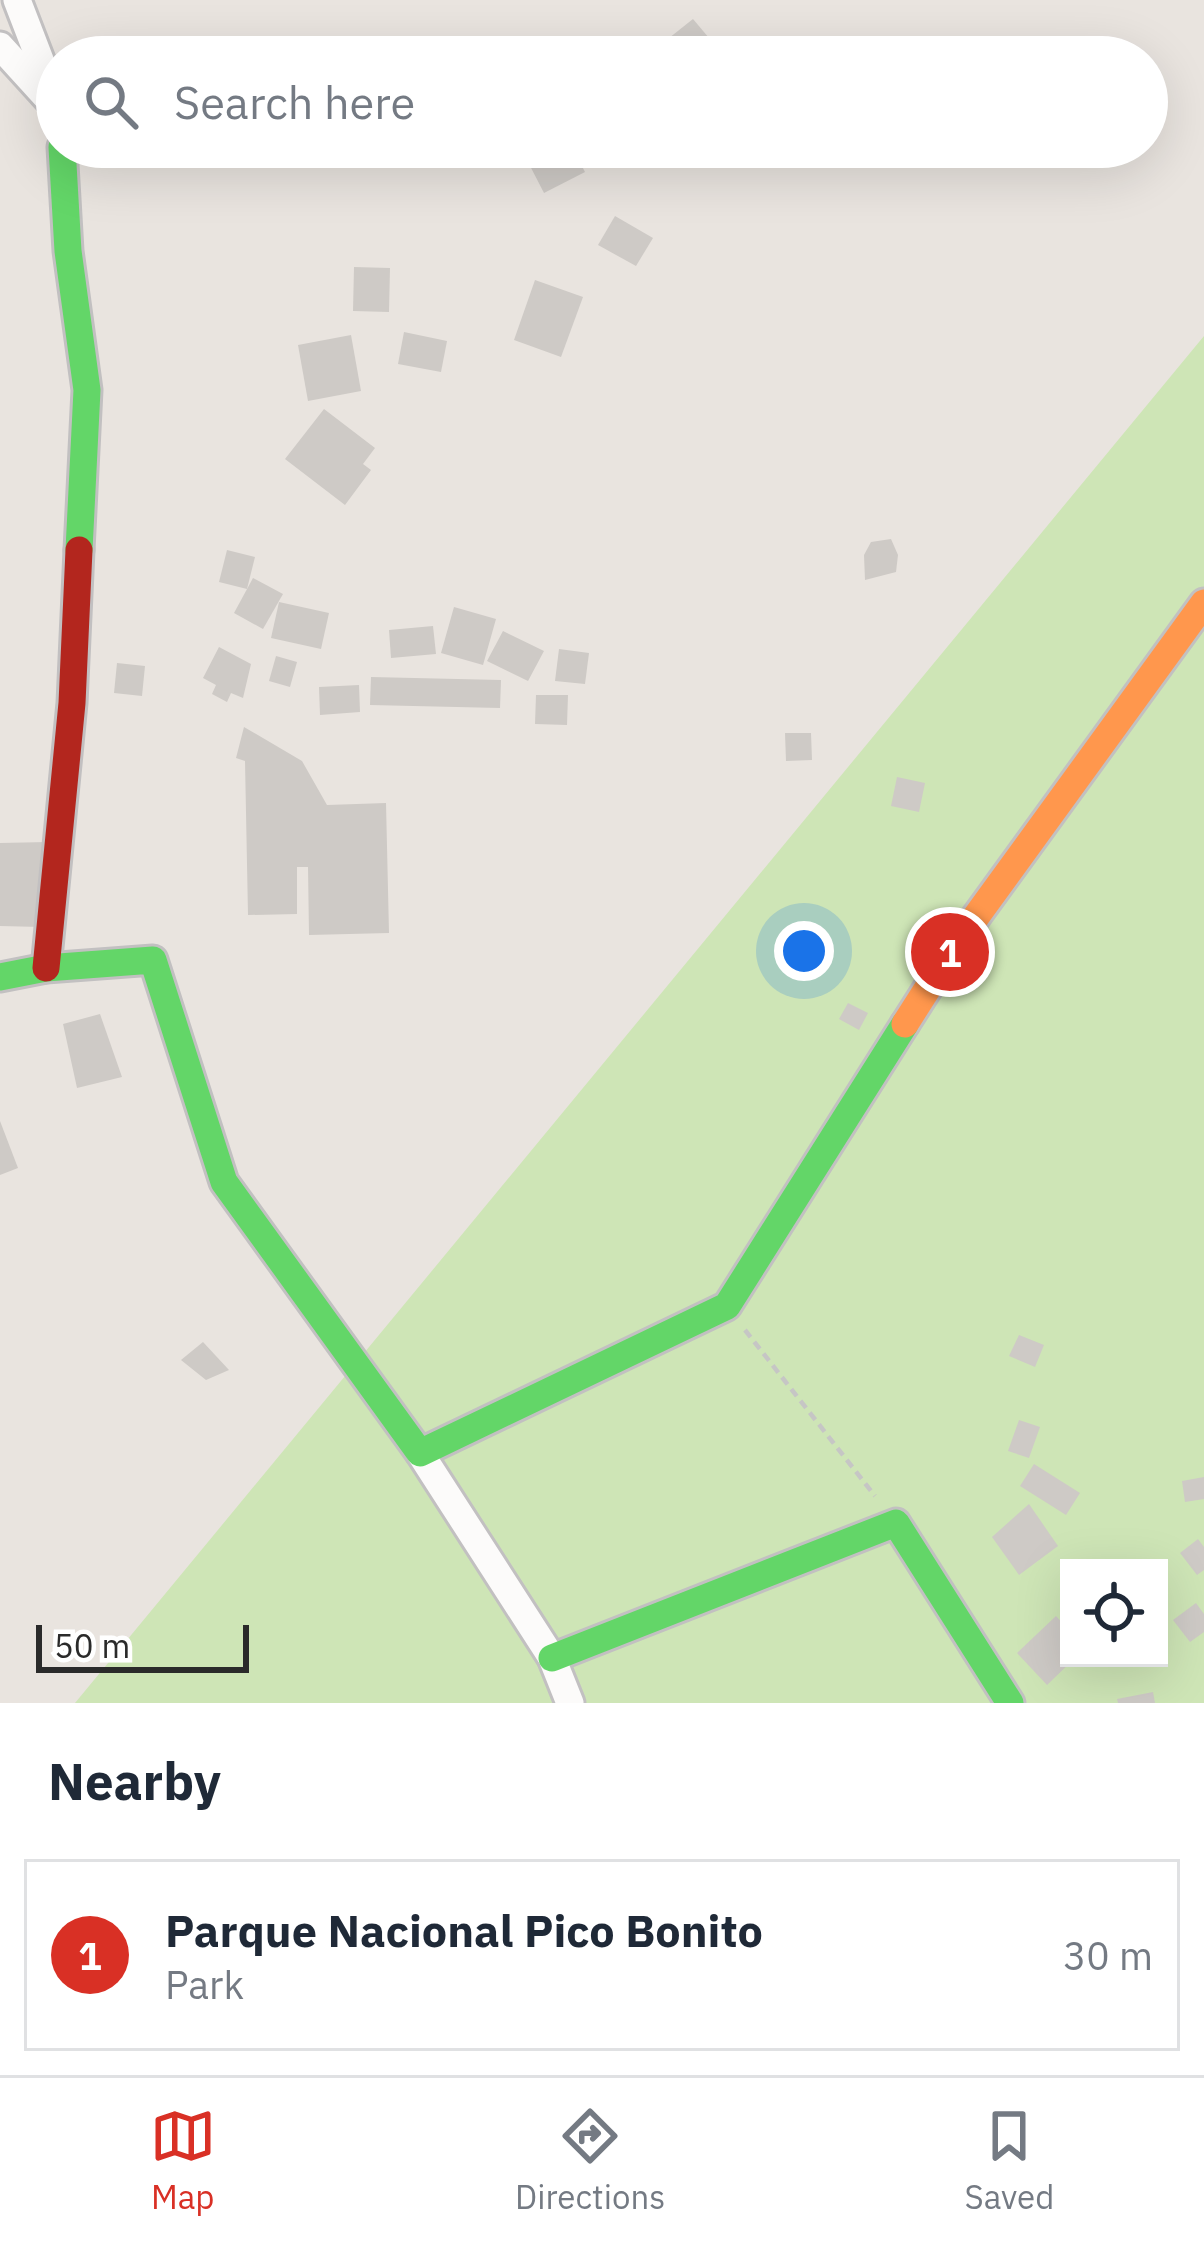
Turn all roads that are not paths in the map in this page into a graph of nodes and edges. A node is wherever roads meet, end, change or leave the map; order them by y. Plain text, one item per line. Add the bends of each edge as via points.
1 (17, 0) edge
2 (0, 46) edge
3 (36, 50) edge
4 (36, 84) edge
5 (63, 168) edge
6 (1204, 603) edge
7 (46, 968) junction
8 (0, 977) edge
9 (420, 1453) junction
10 (552, 1658) junction
11 (570, 1703) edge
12 (1010, 1703) edge

1 - 3 street
2 - 4 street
5 - 7 street via 87,390 72,703
6 - 9 street via 954,947 727,1306
7 - 8 street
7 - 9 street via 153,960 224,1182
9 - 10 street
10 - 11 street
10 - 12 street via 896,1523

